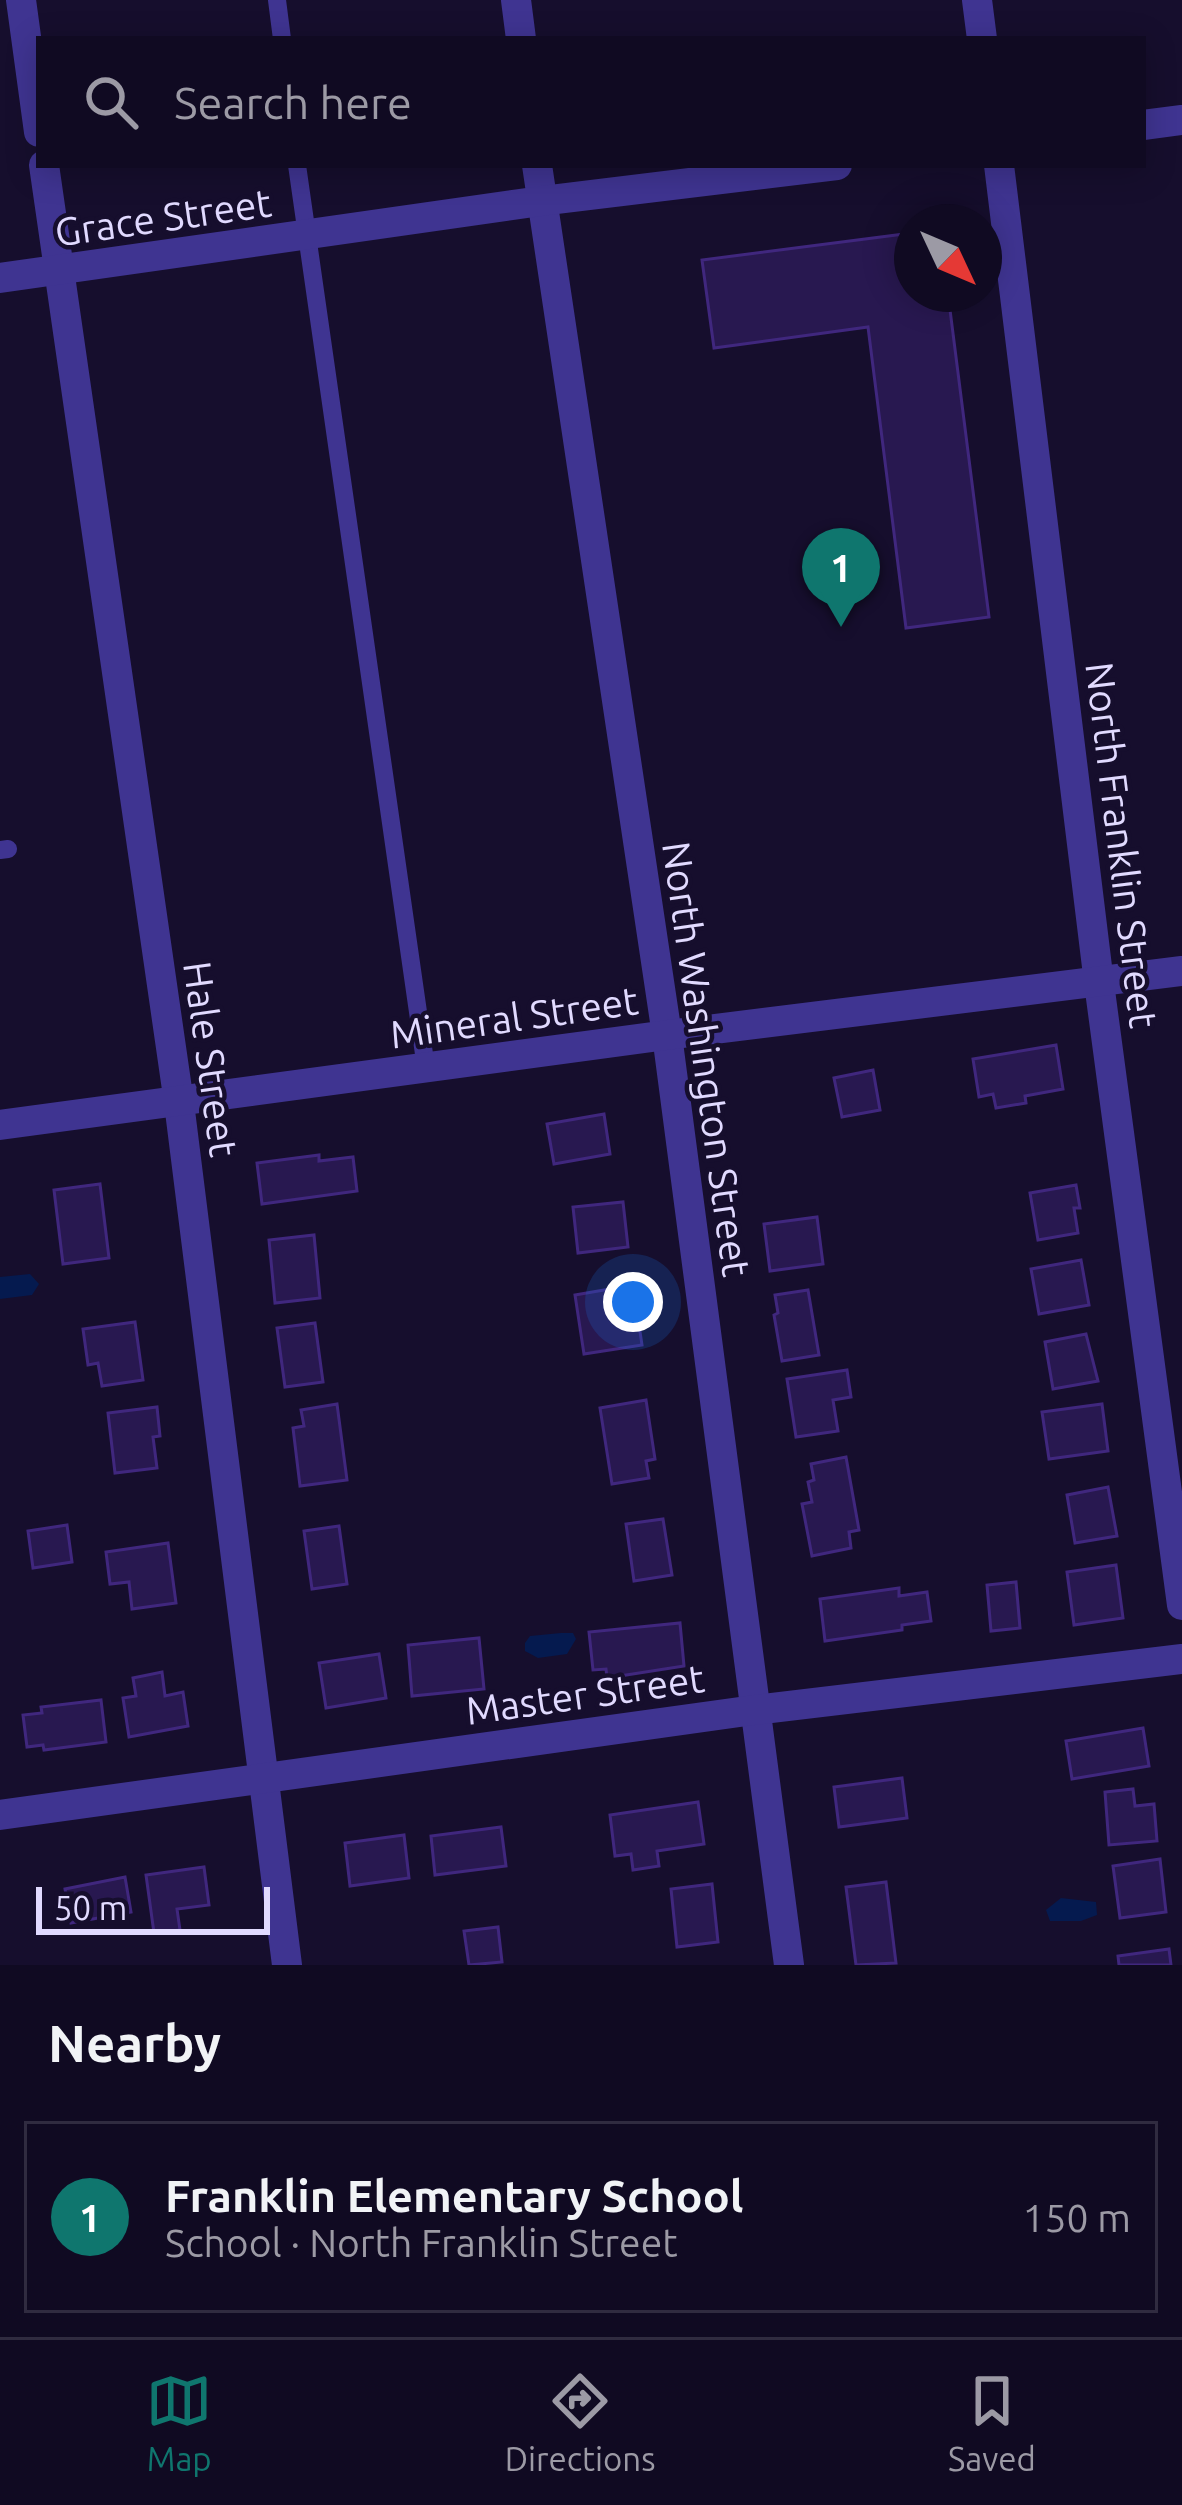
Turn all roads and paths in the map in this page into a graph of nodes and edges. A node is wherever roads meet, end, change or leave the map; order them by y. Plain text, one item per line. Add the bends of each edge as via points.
1 (21, 0) edge
2 (278, 0) edge
3 (517, 0) edge
4 (977, 0) edge
5 (282, 36) edge
6 (521, 36) edge
7 (982, 36) edge
8 (36, 110) edge
9 (1182, 120) edge
10 (1146, 125) edge
11 (44, 168) edge
12 (297, 168) edge
13 (537, 168) edge
14 (812, 168) edge
15 (999, 168) edge
16 (541, 201) junction
17 (306, 236) junction
18 (58, 272) junction
19 (0, 278) edge
20 (1182, 970) edge
21 (1099, 982) junction
22 (667, 1035) junction
23 (426, 1068) junction
24 (179, 1102) junction
25 (0, 1125) edge
26 (1182, 1605) edge
27 (1182, 1659) edge
28 (754, 1710) junction
29 (265, 1778) junction
30 (0, 1815) edge
31 (287, 1965) edge
32 (790, 1965) edge

1 - 8 street
2 - 5 lane
3 - 6 street
4 - 7 street
9 - 10 street
11 - 18 street, Hale Street
12 - 17 lane
13 - 16 street, North Washington Street
14 - 16 street, Grace Street
15 - 21 street, North Franklin Street
16 - 17 street, Grace Street
16 - 22 street, North Washington Street
17 - 18 street, Grace Street
17 - 23 lane
18 - 19 street, Grace Street
18 - 24 street, Hale Street
20 - 21 street, Mineral Street
21 - 22 street, Mineral Street
21 - 26 street, North Franklin Street
22 - 23 street, Mineral Street
22 - 28 street, North Washington Street
23 - 24 street, Mineral Street
24 - 25 street, Mineral Street
24 - 29 street, Hale Street
27 - 28 street, Master Street
28 - 29 street, Master Street
28 - 32 street, North Washington Street
29 - 30 street, Master Street
29 - 31 street, Hale Street

